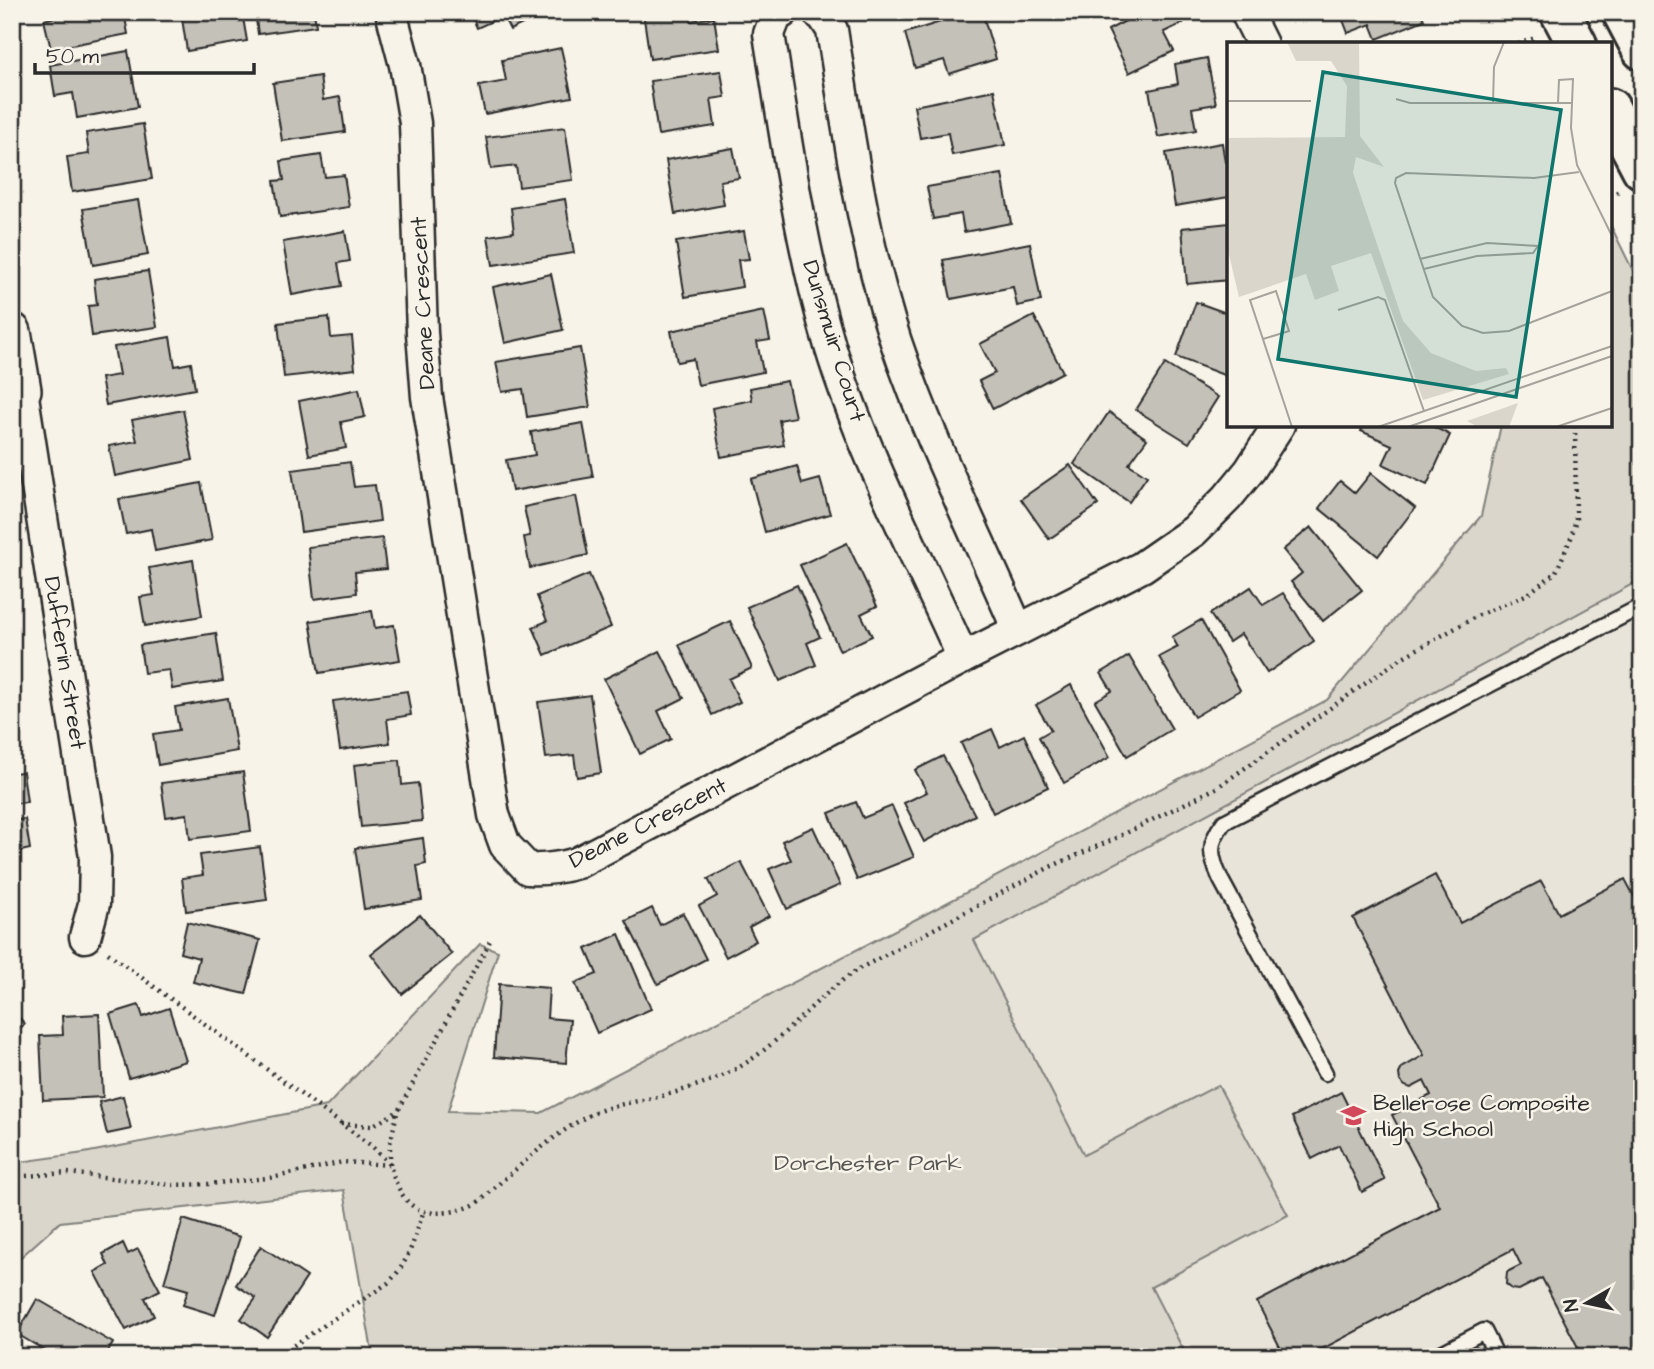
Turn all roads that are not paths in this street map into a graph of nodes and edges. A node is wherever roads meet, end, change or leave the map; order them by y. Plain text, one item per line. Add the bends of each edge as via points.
1 (391, 12) edge
2 (783, 12) edge
3 (817, 12) edge
4 (1246, 12) edge
5 (1622, 12) edge
6 (1548, 25) edge
7 (1261, 42) edge
8 (1574, 42) edge
9 (1642, 50) edge
10 (1612, 112) edge
11 (1642, 169) edge
12 (12, 332) edge
13 (17, 391) edge
14 (1278, 427) edge
15 (1642, 606) edge
16 (1018, 630) junction
17 (962, 658) junction
18 (85, 937) road end
19 (1325, 1073) dead end
20 (1434, 1357) edge
21 (1497, 1357) edge

1 - 17 street, Deane Crescent via 415,123 424,365 432,430 494,815 505,845 518,860 528,869 545,870 577,863
2 - 17 street, Dunsmuir Court via 776,16 769,34 796,198 824,322 869,451
3 - 16 street via 832,30 867,237 895,340
4 - 7 street
5 - 9 main road
6 - 8 main road
10 - 11 main road
12 - 13 street, Dufferin Street
13 - 18 street, Dufferin Street via 95,857 94,904
14 - 16 street, Deane Crescent via 1250,470 1194,531 1142,567
15 - 19 lane via 1224,822 1215,834 1213,863
16 - 17 street, Deane Crescent
20 - 21 lane via 1483,1331

